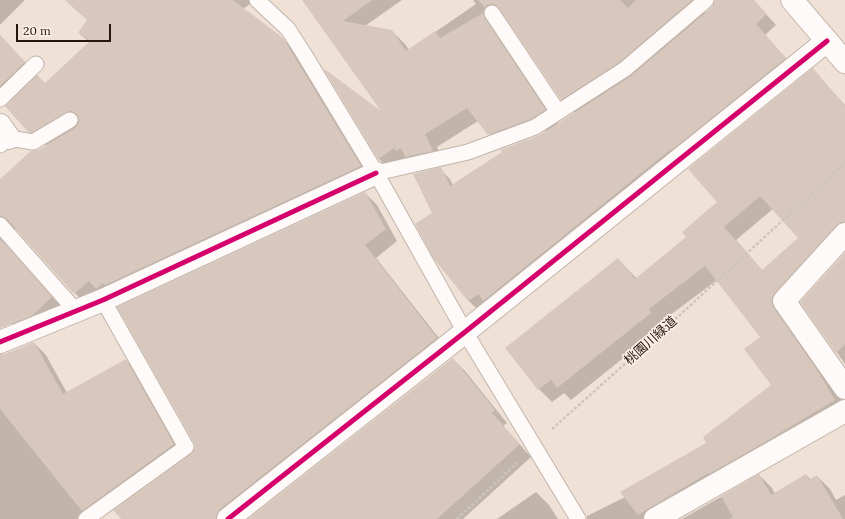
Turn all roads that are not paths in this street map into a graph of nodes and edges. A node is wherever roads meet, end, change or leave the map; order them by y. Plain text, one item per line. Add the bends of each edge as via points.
1 (257, 0) edge
2 (706, 0) edge
3 (792, 0) edge
4 (492, 12) dead end
5 (827, 41) junction
6 (845, 62) edge
7 (36, 64) dead end
8 (0, 99) edge
9 (558, 112) junction
10 (70, 120) dead end
11 (3, 136) edge
12 (376, 173) junction
13 (0, 225) edge
14 (845, 234) edge
15 (103, 300) junction
16 (76, 310) junction
17 (464, 332) junction
18 (0, 342) edge
19 (845, 388) edge
20 (845, 411) edge
21 (86, 519) edge
22 (228, 519) edge
23 (578, 519) edge
24 (655, 519) edge

1 - 12 lane via 288,29
2 - 9 lane via 625,69
3 - 5 street
4 - 9 lane
5 - 6 street
5 - 17 street
7 - 8 lane
9 - 12 lane via 535,127 468,152
10 - 11 lane via 33,142
12 - 15 street
12 - 17 lane
13 - 16 lane
14 - 19 street via 784,301
15 - 16 street
15 - 21 lane via 186,448
16 - 18 street
17 - 22 street
17 - 23 lane
20 - 24 street

